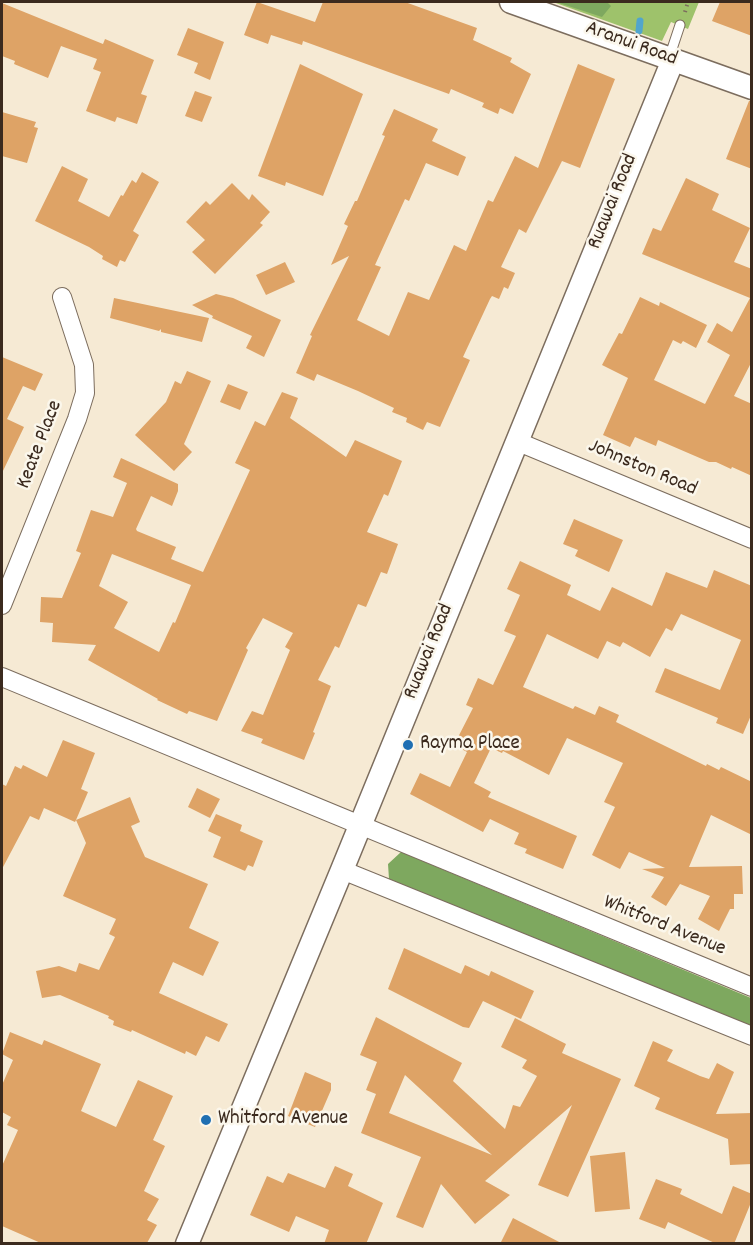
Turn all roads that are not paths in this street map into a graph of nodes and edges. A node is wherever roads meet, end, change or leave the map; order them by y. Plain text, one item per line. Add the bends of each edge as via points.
1 (511, 2) edge
2 (680, 25) dead end
3 (671, 59) junction
4 (752, 88) edge
5 (62, 297) dead end
6 (516, 441) junction
7 (752, 539) edge
8 (2, 605) edge
9 (2, 677) edge
10 (360, 826) junction
11 (342, 870) junction
12 (752, 987) edge
13 (752, 1036) edge
14 (187, 1244) edge

1 - 3 street, Aranui Road
2 - 3 lane
3 - 4 street, Aranui Road
3 - 6 street, Ruawai Road
5 - 8 street, Keate Place via 84,365 85,393
6 - 7 street, Johnston Road
6 - 10 street, Ruawai Road
9 - 10 street
10 - 11 street, Ruawai Road
10 - 12 street, Whitford Avenue
11 - 13 street
11 - 14 street, Ruawai Road

